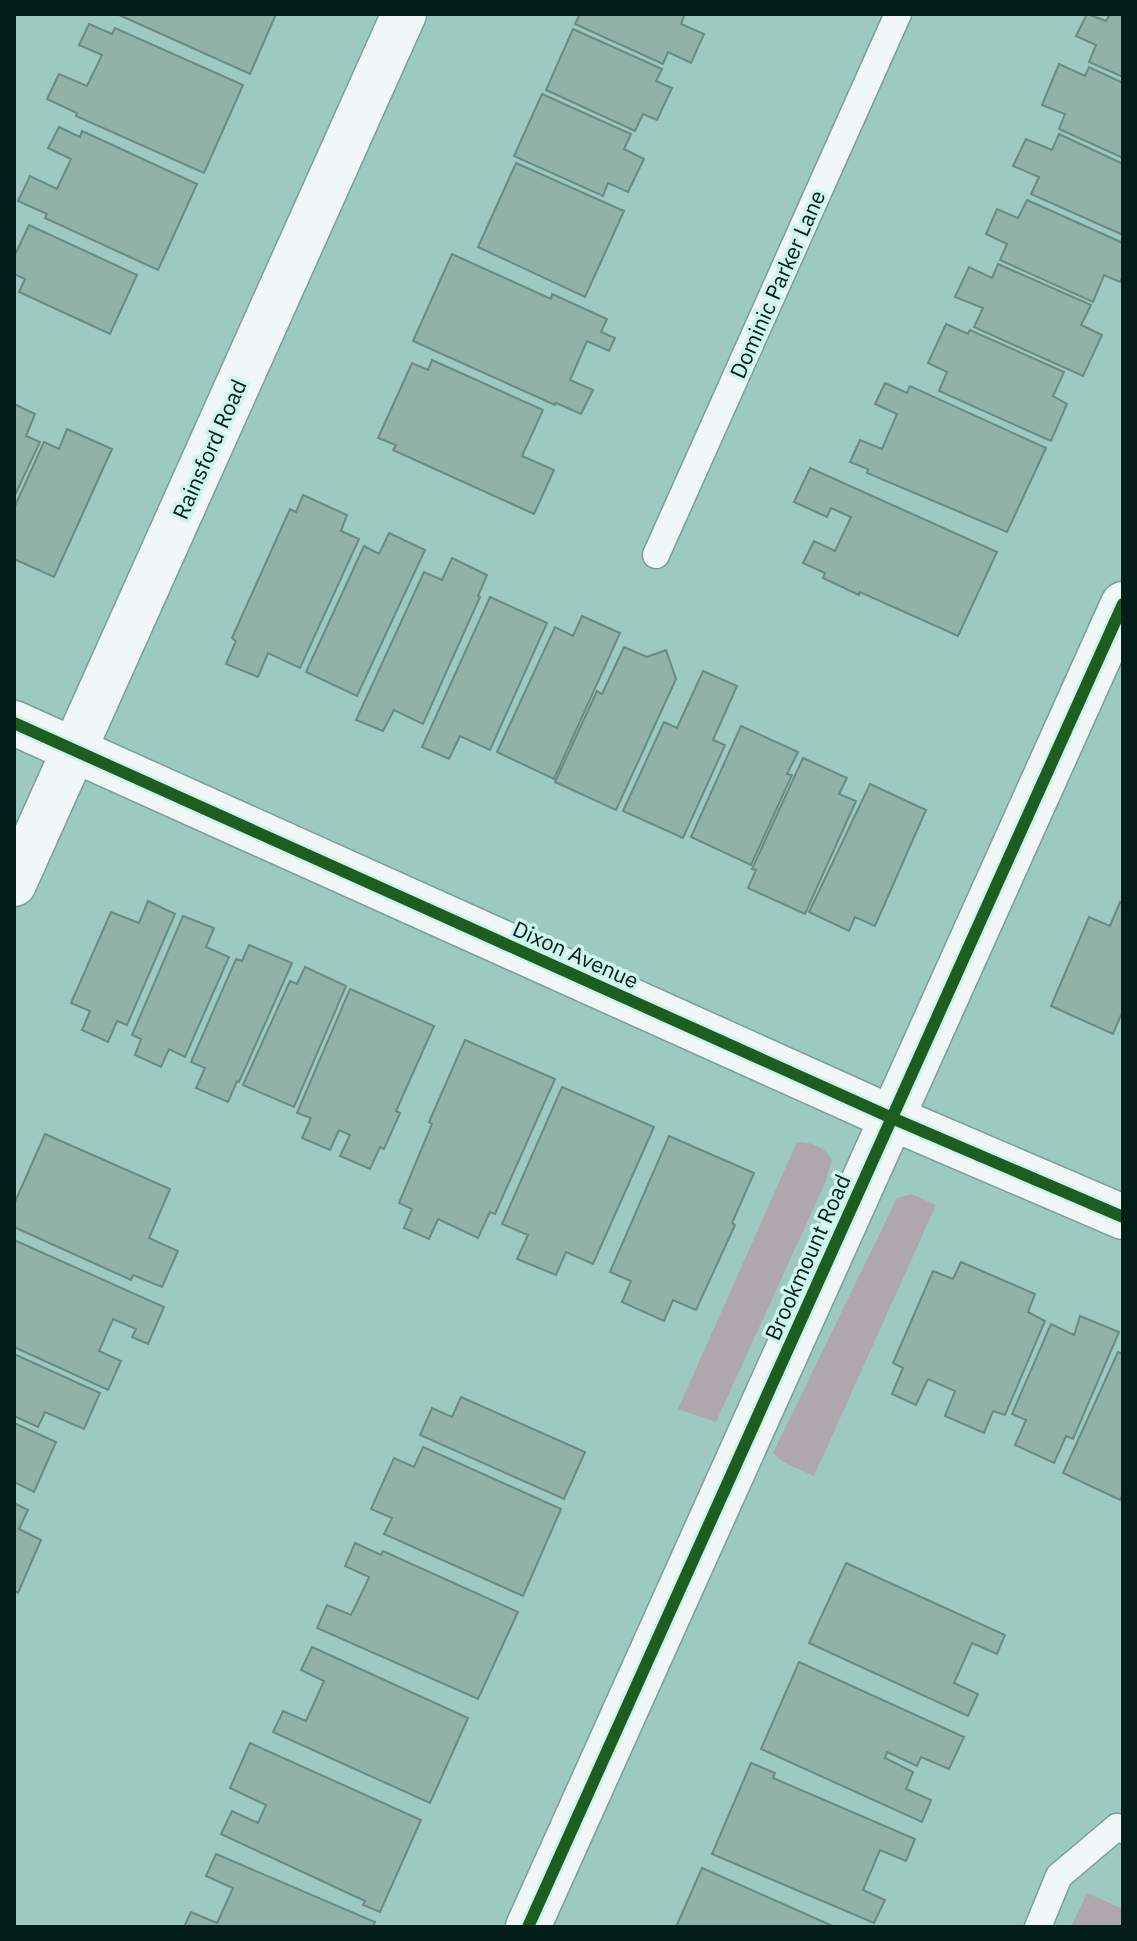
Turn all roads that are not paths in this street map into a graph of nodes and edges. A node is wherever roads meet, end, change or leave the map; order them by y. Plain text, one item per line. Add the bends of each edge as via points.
1 (404, 14) edge
2 (898, 14) edge
3 (656, 555) dead end
4 (1123, 604) edge
5 (14, 723) edge
6 (75, 750) junction
7 (14, 884) edge
8 (892, 1118) junction
9 (1123, 1217) edge
10 (1123, 1830) edge
11 (528, 1927) edge
12 (1038, 1927) edge

1 - 6 street, Rainsford Road
2 - 3 lane, Dominic Parker Lane
4 - 8 street, Brookmount Road
5 - 6 street, Dixon Avenue
6 - 7 street, Rainsford Road
6 - 8 street, Dixon Avenue
8 - 9 street, Dixon Avenue
8 - 11 street, Brookmount Road
10 - 12 lane via 1117,1827 1059,1876

